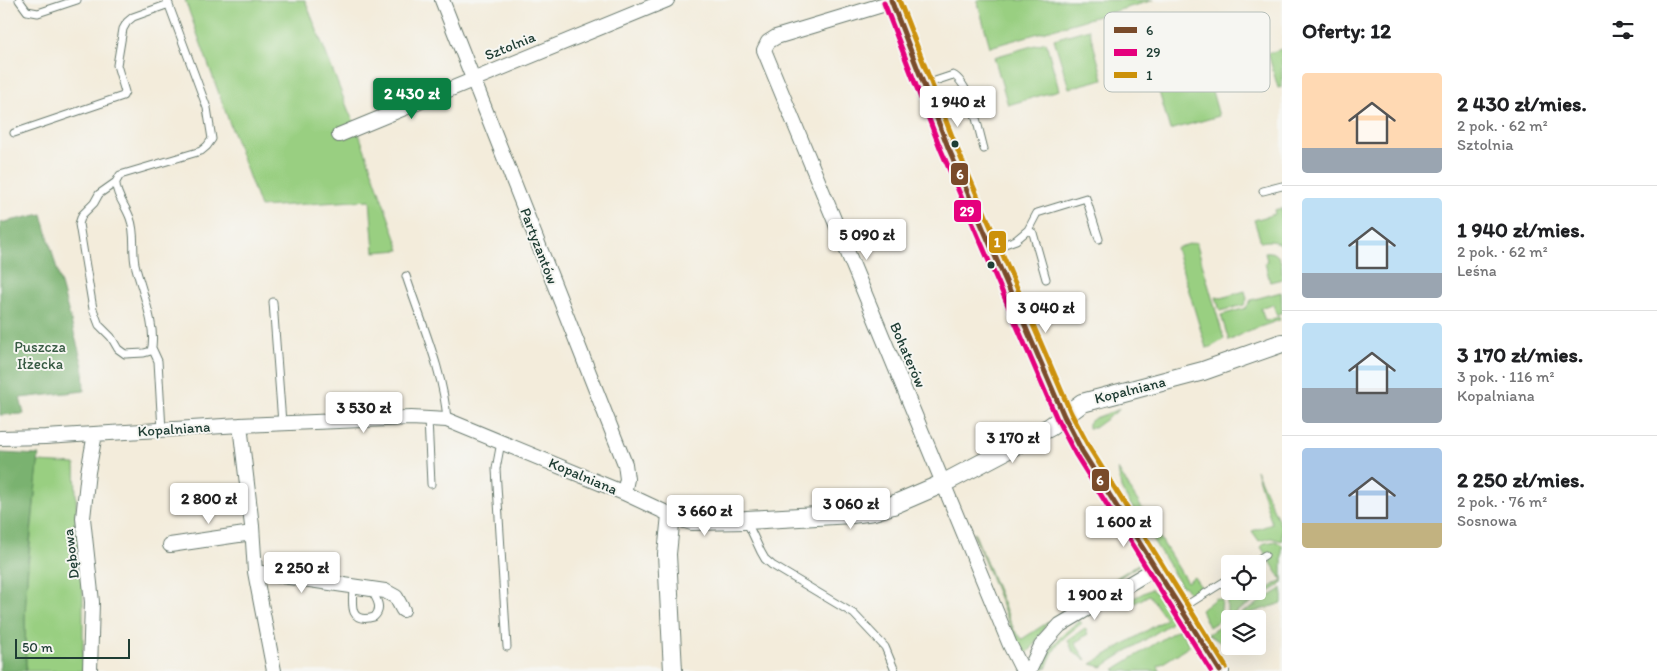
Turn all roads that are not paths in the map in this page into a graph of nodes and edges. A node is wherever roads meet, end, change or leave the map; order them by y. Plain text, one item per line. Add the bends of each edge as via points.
1 (19, 0) edge
2 (77, 0) edge
3 (442, 0) edge
4 (667, 0) edge
5 (891, 1) edge
6 (168, 2) edge
7 (474, 79) junction
8 (923, 85) junction
9 (14, 133) dead end
10 (339, 135) dead end
11 (984, 149) dead end
12 (116, 182) junction
13 (1282, 186) edge
14 (1263, 191) dead end
15 (1028, 230) junction
16 (1099, 239) dead end
17 (991, 249) junction
18 (406, 276) dead end
19 (1046, 279) dead end
20 (273, 302) dead end
21 (1282, 343) edge
22 (152, 348) junction
23 (1064, 416) junction
24 (428, 419) junction
25 (447, 420) junction
26 (282, 423) junction
27 (240, 425) junction
28 (162, 430) junction
29 (95, 434) junction
30 (0, 438) edge
31 (501, 442) junction
32 (944, 483) junction
33 (431, 484) dead end
34 (624, 493) junction
35 (670, 515) junction
36 (746, 520) junction
37 (252, 532) junction
38 (170, 545) dead end
39 (1156, 568) junction
40 (255, 572) junction
41 (1221, 584) edge
42 (354, 588) junction
43 (371, 590) junction
44 (1181, 608) junction
45 (403, 610) dead end
46 (507, 647) dead end
47 (90, 671) edge
48 (274, 671) edge
49 (672, 671) edge
50 (895, 671) edge
51 (1023, 671) edge
52 (1029, 671) edge
53 (1220, 671) edge

1 - 2 lane via 27,11 38,13
3 - 7 street, Partyzantów
4 - 7 street, Sztolnia
5 - 8 street
5 - 32 street, Bohaterów via 776,37 764,50
6 - 9 lane via 133,17 123,30 117,65 125,92 123,96
6 - 12 lane via 207,108 212,139 200,150 120,175
7 - 10 street, Sztolnia
7 - 34 street, Partyzantów via 625,464 627,479
8 - 11 lane via 953,75 958,78 966,90
8 - 17 street
12 - 22 lane via 117,191 131,218 135,244 133,255 151,320
12 - 22 lane via 99,194 79,224 93,309 99,325 125,354 144,353
13 - 14 lane
15 - 16 lane via 1037,213 1086,198
15 - 17 lane via 1016,240
15 - 19 lane via 1033,233
17 - 23 street
18 - 25 lane via 440,376
20 - 26 lane
21 - 23 street, Kopalniana via 1203,371 1089,400
22 - 28 lane via 158,361
23 - 32 street, Kopalniana via 1050,427
23 - 39 street via 1082,451
24 - 25 street, Kopalniana
24 - 26 street, Kopalniana
24 - 33 lane
25 - 31 street, Kopalniana
26 - 27 street, Kopalniana
27 - 28 street, Kopalniana
27 - 37 street
28 - 29 street, Kopalniana
29 - 30 street, Kopalniana
29 - 47 street, Dębowa via 83,518 92,602
31 - 34 street, Kopalniana
31 - 46 lane via 496,469
32 - 36 street, Kopalniana via 874,510
32 - 51 street, Bohaterów
34 - 35 street, Kopalniana
35 - 36 street, Kopalniana via 692,521
35 - 49 street via 667,554
36 - 50 lane via 765,559 854,614 885,647
37 - 38 street
37 - 40 street
39 - 44 street
39 - 52 street via 1060,625 1041,646
40 - 42 street
40 - 48 street
41 - 44 lane
42 - 43 street
42 - 43 lane via 354,611 363,620 375,617 379,611
43 - 45 street via 393,595
44 - 53 street

